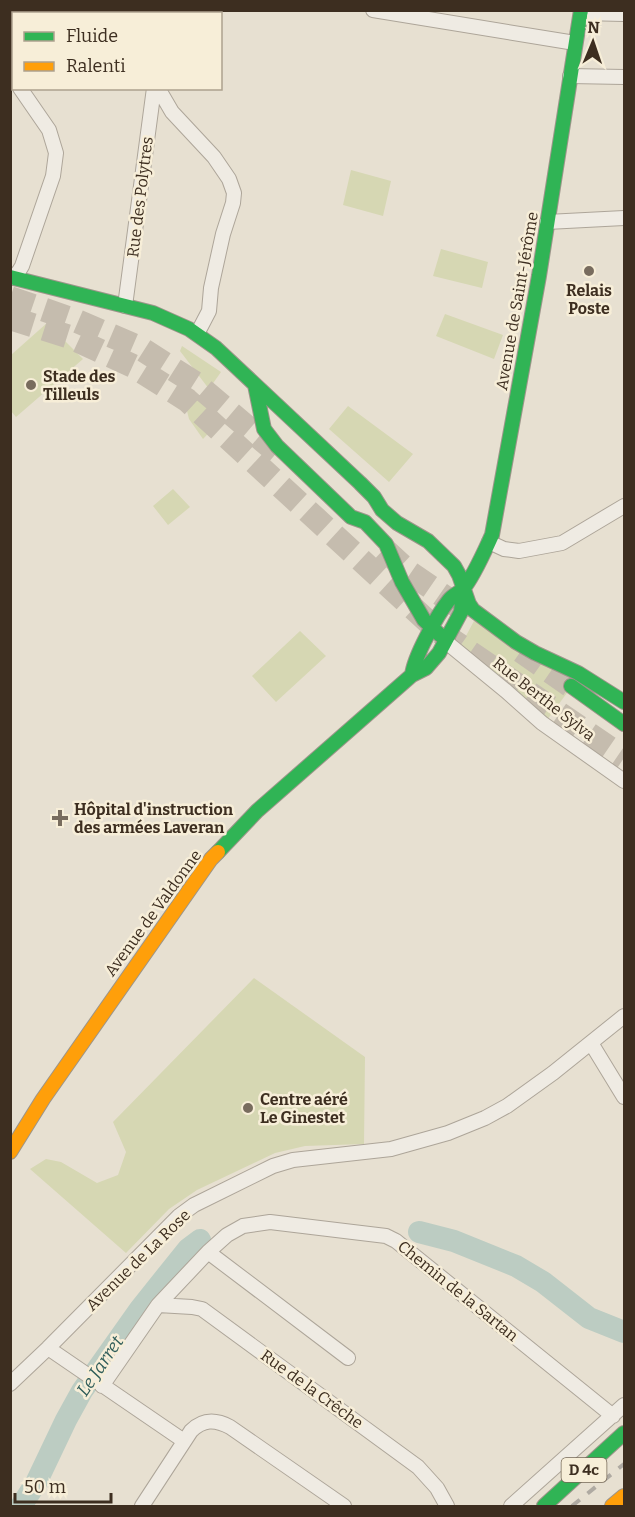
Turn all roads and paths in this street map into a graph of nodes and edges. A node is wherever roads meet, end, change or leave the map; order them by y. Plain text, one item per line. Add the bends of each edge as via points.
1 (373, 10) edge
2 (581, 12) edge
3 (624, 14) edge
4 (575, 43) junction
5 (570, 76) junction
6 (624, 77) edge
7 (21, 90) edge
8 (156, 90) edge
9 (157, 90) edge
10 (624, 218) edge
11 (547, 222) junction
12 (12, 278) edge
13 (125, 306) junction
14 (197, 334) junction
15 (255, 385) junction
16 (624, 506) edge
17 (489, 542) junction
18 (463, 589) junction
19 (432, 627) junction
20 (445, 641) junction
21 (412, 675) junction
22 (624, 702) edge
23 (624, 714) edge
24 (624, 724) edge
25 (624, 781) edge
26 (624, 1016) edge
27 (591, 1042) junction
28 (624, 1097) edge
29 (10, 1152) edge
30 (208, 1252) junction
31 (158, 1305) junction
32 (48, 1348) junction
33 (348, 1358) dead end
34 (98, 1383) junction
35 (10, 1384) edge
36 (624, 1405) edge
37 (613, 1416) junction
38 (624, 1433) edge
39 (184, 1441) junction
40 (624, 1496) edge
41 (148, 1504) edge
42 (344, 1506) edge
43 (447, 1506) edge
44 (511, 1506) edge
45 (544, 1506) edge
46 (612, 1506) edge

1 - 4 street
2 - 3 street
2 - 4 main road, Avenue de Saint-Jérôme
4 - 5 main road, Avenue de Saint-Jérôme
5 - 6 street
5 - 11 main road, Avenue de Saint-Jérôme
7 - 12 street via 49,130 56,153 53,176 22,266
8 - 13 street, Rue des Polytres
9 - 14 street via 172,112 214,157 234,193 209,311
10 - 11 street
11 - 17 main road, Avenue de Saint-Jérôme
12 - 13 main road, Rue Berthe Sylva
13 - 14 main road, Rue Berthe Sylva
14 - 15 main road, Rue Berthe Sylva
15 - 18 main road, Rue Berthe Sylva via 360,483 389,517 437,549 454,566
15 - 19 main road via 264,429 351,517 365,522 386,544 402,582
16 - 17 street via 562,543 519,551
17 - 18 main road, Avenue de Saint-Jérôme
18 - 19 main road, Avenue de Valdonne via 450,598
18 - 20 main road, Avenue de Valdonne via 461,612
18 - 22 main road, Rue Berthe Sylva via 473,610 516,642 578,673
19 - 20 main road
19 - 21 main road, Avenue de Valdonne
20 - 21 main road, Avenue de Valdonne via 426,668
20 - 25 street, Rue Berthe Sylva via 542,723
21 - 29 main road, Avenue de Valdonne via 256,811 211,859 43,1098
23 - 24 main road via 571,686
26 - 27 street, Avenue de La Rose
27 - 28 street
27 - 32 street, Avenue de La Rose via 507,1106 485,1118 391,1149 293,1160 194,1205
30 - 31 street, Chemin de la Sartan
30 - 33 street
30 - 37 street, Chemin de la Sartan via 243,1226 270,1222 386,1236
31 - 34 street, Chemin de la Sartan
31 - 43 street, Rue de la Crêche via 202,1309 418,1467
32 - 34 street
32 - 35 street, Avenue de La Rose
34 - 39 street
36 - 37 street
37 - 44 street
38 - 45 main road, D 4c
39 - 41 street
39 - 42 street via 197,1425 222,1422
40 - 46 main road, D 4c

